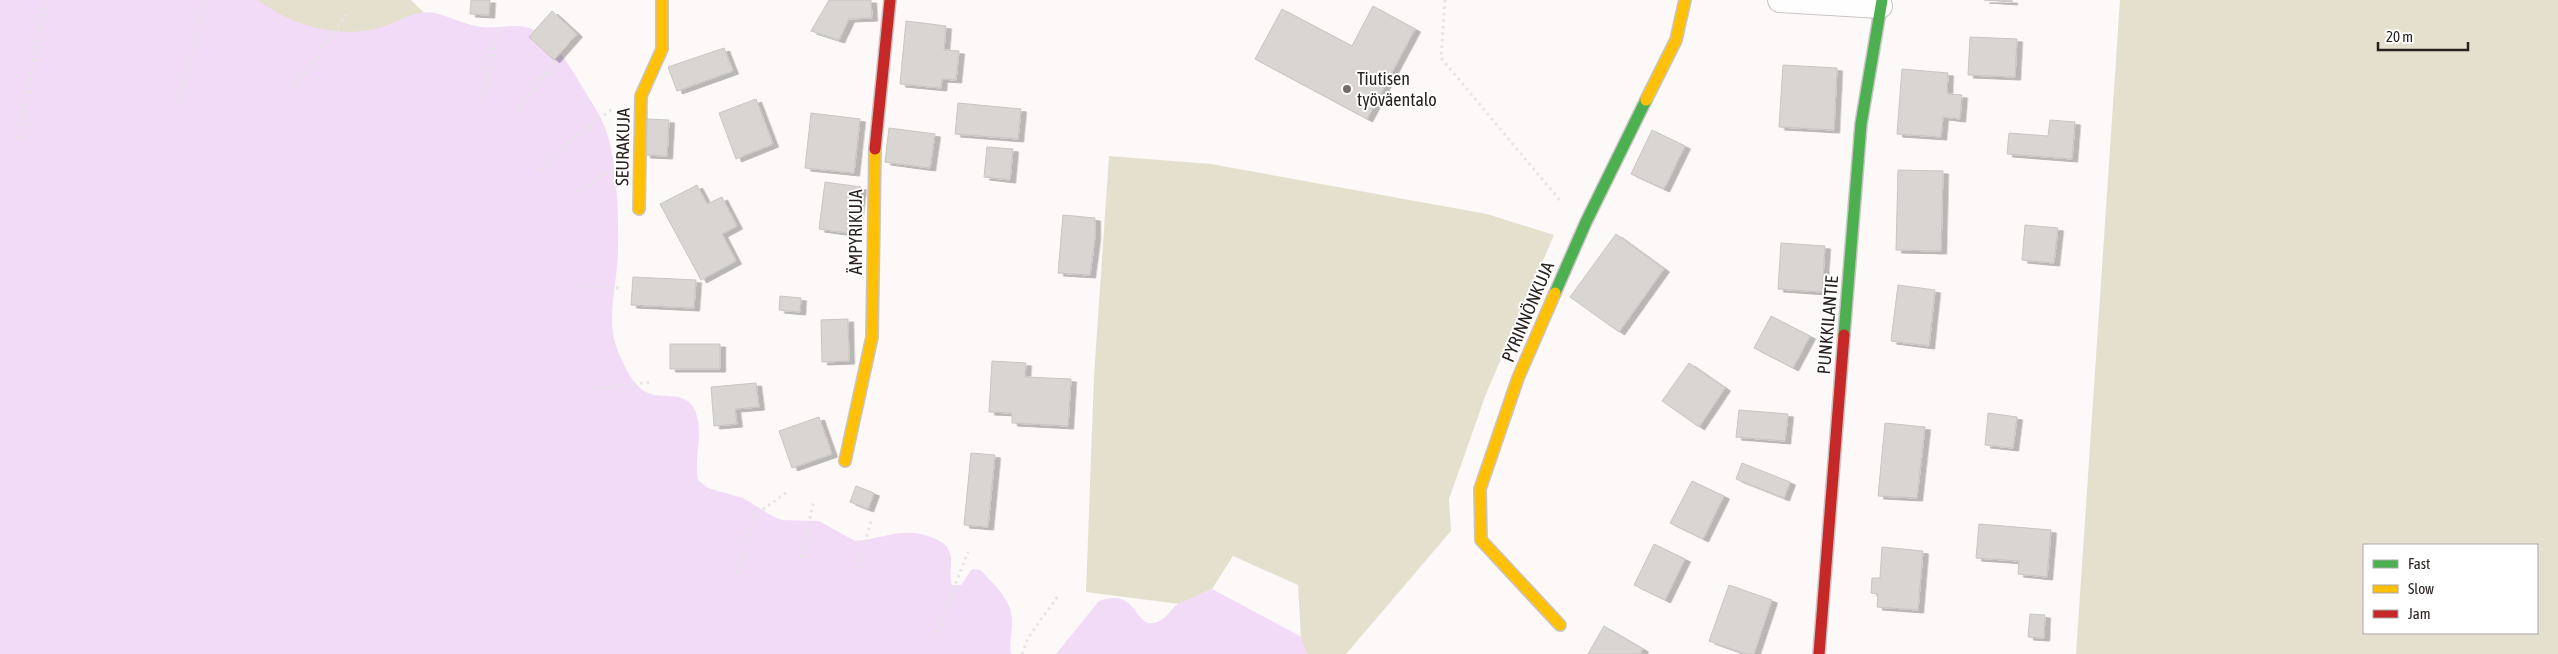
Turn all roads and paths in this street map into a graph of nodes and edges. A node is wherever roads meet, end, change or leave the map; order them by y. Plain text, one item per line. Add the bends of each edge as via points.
1 (45, 0) edge
2 (205, 0) edge
3 (662, 0) edge
4 (890, 0) edge
5 (1445, 0) edge
6 (1685, 0) edge
7 (1780, 0) edge
8 (1881, 3) edge
9 (347, 14) dead end
10 (498, 27) dead end
11 (555, 61) dead end
12 (292, 90) dead end
13 (482, 101) dead end
14 (615, 107) dead end
15 (175, 109) dead end
16 (518, 110) dead end
17 (19, 138) dead end
18 (540, 170) dead end
19 (616, 173) dead end
20 (577, 193) dead end
21 (639, 209) dead end
22 (1586, 222) junction
23 (577, 286) dead end
24 (619, 288) dead end
25 (650, 382) dead end
26 (595, 389) dead end
27 (845, 461) dead end
28 (787, 492) dead end
29 (814, 500) dead end
30 (871, 521) dead end
31 (968, 552) dead end
32 (800, 563) dead end
33 (737, 574) dead end
34 (856, 574) dead end
35 (1058, 596) dead end
36 (1560, 625) dead end
37 (932, 644) dead end
38 (1022, 654) edge
39 (1819, 654) edge

1 - 17 path
2 - 15 path via 182,93
3 - 21 street, SEURAKUJA via 662,49 640,96
4 - 27 street, ÄMPYRIKUJA via 874,164 872,337
5 - 22 path via 1441,58 1567,209
6 - 22 street, PYRINNÖNKUJA via 1676,40
7 - 8 street
8 - 39 street, PUNKKILANTIE via 1861,124
9 - 12 path
10 - 13 path
11 - 16 path
14 - 18 path via 568,143
19 - 20 path via 608,172
22 - 36 street, PYRINNÖNKUJA via 1518,378 1480,489 1481,540
23 - 24 path
25 - 26 path
28 - 33 path via 754,516
29 - 32 path
30 - 34 path
31 - 37 path
35 - 38 path via 1028,638

